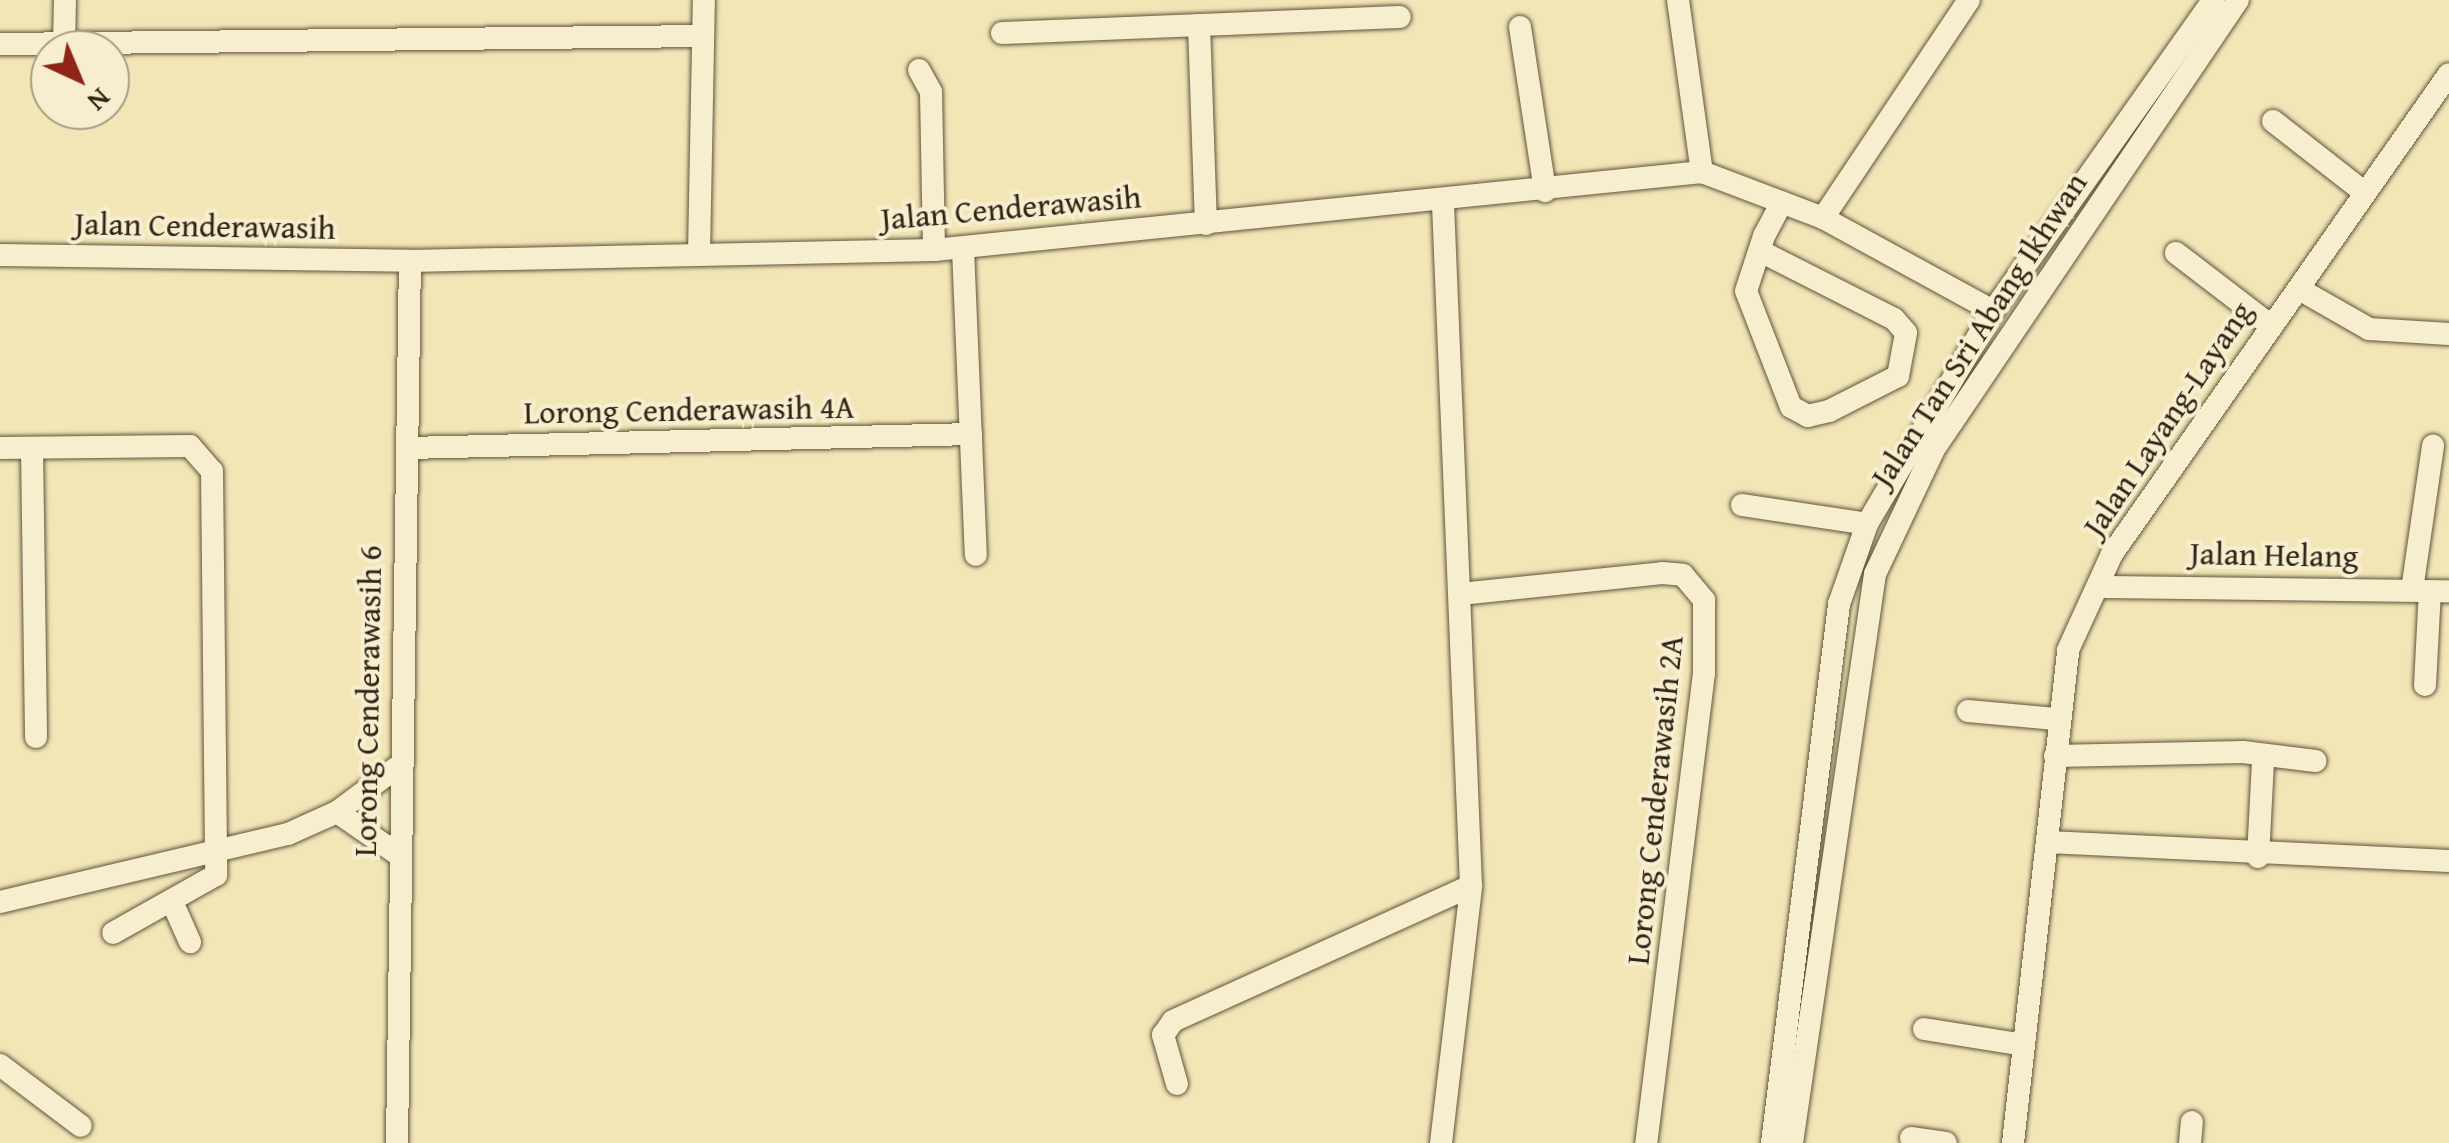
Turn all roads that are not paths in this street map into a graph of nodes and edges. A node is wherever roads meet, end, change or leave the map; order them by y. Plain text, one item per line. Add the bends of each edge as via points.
1 (66, 0) edge
2 (704, 0) edge
3 (1678, 0) edge
4 (1970, 0) edge
5 (2212, 0) edge
6 (2238, 0) edge
7 (1400, 17) dead end
8 (1200, 25) junction
9 (1520, 27) dead end
10 (65, 30) edge
11 (1002, 34) dead end
12 (700, 36) junction
13 (0, 44) edge
14 (30, 45) edge
15 (130, 45) edge
16 (919, 70) dead end
17 (2448, 78) edge
18 (2274, 120) dead end
19 (1702, 172) junction
20 (1544, 191) junction
21 (2364, 192) junction
22 (1782, 202) junction
23 (1443, 204) junction
24 (1823, 218) junction
25 (1206, 224) junction
26 (964, 249) junction
27 (934, 250) junction
28 (1760, 251) junction
29 (2176, 253) dead end
30 (699, 254) junction
31 (0, 255) edge
32 (410, 261) junction
33 (2299, 289) junction
34 (1992, 311) junction
35 (2270, 325) junction
36 (2449, 334) edge
37 (970, 434) junction
38 (2433, 446) dead end
39 (0, 448) edge
40 (32, 448) junction
41 (408, 448) junction
42 (1742, 505) dead end
43 (1867, 524) junction
44 (976, 555) dead end
45 (2098, 587) junction
46 (2431, 591) edge
47 (1460, 594) junction
48 (2424, 685) dead end
49 (1968, 710) dead end
50 (2056, 719) junction
51 (36, 737) dead end
52 (2055, 756) junction
53 (2263, 760) junction
54 (2315, 761) dead end
55 (396, 768) junction
56 (337, 812) junction
57 (2048, 842) junction
58 (212, 846) junction
59 (396, 853) junction
60 (2258, 857) junction
61 (2449, 861) edge
62 (1471, 886) junction
63 (0, 902) edge
64 (173, 904) junction
65 (113, 933) dead end
66 (190, 942) dead end
67 (1924, 1029) dead end
68 (2024, 1046) junction
69 (0, 1065) edge
70 (1177, 1084) dead end
71 (80, 1126) dead end
72 (1911, 1138) dead end
73 (397, 1143) edge
74 (1441, 1143) edge
75 (1646, 1143) edge
76 (1772, 1143) edge
77 (1792, 1143) edge
78 (1946, 1143) edge
79 (2013, 1143) edge

1 - 10 street
2 - 12 street
3 - 19 street
4 - 24 street
5 - 34 street, Jalan Tan Sri Abang Ikhwan
6 - 77 street, Jalan Tan Sri Abang Ikhwan via 1934,449 1875,574
7 - 8 street
8 - 11 street
8 - 25 street
9 - 20 street
12 - 15 street
12 - 30 street
13 - 14 street
16 - 27 street via 931,92
17 - 21 street, Jalan Layang-Layang
18 - 21 street
19 - 20 street, Jalan Cenderawasih
19 - 22 street, Jalan Cenderawasih
20 - 23 street, Jalan Cenderawasih
21 - 33 street, Jalan Layang-Layang
22 - 24 street, Jalan Cenderawasih
22 - 28 street
23 - 25 street, Jalan Cenderawasih
23 - 47 street
24 - 34 street, Jalan Cenderawasih
25 - 26 street, Jalan Cenderawasih
26 - 27 street, Jalan Cenderawasih
26 - 37 street
27 - 30 street, Jalan Cenderawasih
28 - 28 street via 1746,291 1792,406 1808,416 1829,411 1898,376 1906,333 1894,319
29 - 35 street
30 - 32 street, Jalan Cenderawasih
31 - 32 street, Jalan Cenderawasih
32 - 41 street, Lorong Cenderawasih 6
33 - 35 street, Jalan Layang-Layang
33 - 36 street via 2370,329
34 - 43 street, Jalan Tan Sri Abang Ikhwan
35 - 45 street, Jalan Layang-Layang
37 - 41 street, Lorong Cenderawasih 4A
37 - 44 street
38 - 46 street
39 - 40 street
40 - 51 street
40 - 58 street via 190,446 208,463
41 - 55 street, Lorong Cenderawasih 6
42 - 43 street
43 - 76 street, Jalan Tan Sri Abang Ikhwan via 1839,604
45 - 46 street, Jalan Helang
45 - 50 street, Jalan Layang-Layang via 2068,650
46 - 48 street
47 - 62 street
47 - 75 street, Lorong Cenderawasih 2A via 1662,572 1684,575 1704,600 1704,673
49 - 50 street
50 - 52 street, Jalan Layang-Layang
52 - 53 street via 2243,752
52 - 57 street, Jalan Layang-Layang
53 - 54 street
53 - 60 street
55 - 56 street
55 - 59 street, Lorong Cenderawasih 6
56 - 58 street via 288,834
56 - 59 street
57 - 60 street
57 - 68 street, Jalan Layang-Layang
58 - 63 street
58 - 64 street via 214,883
59 - 73 street, Lorong Cenderawasih 6
60 - 61 street
62 - 70 street via 1173,1021 1163,1035
62 - 74 street
64 - 65 street
64 - 66 street
67 - 68 street
68 - 79 street, Jalan Layang-Layang
69 - 71 street
72 - 78 street

